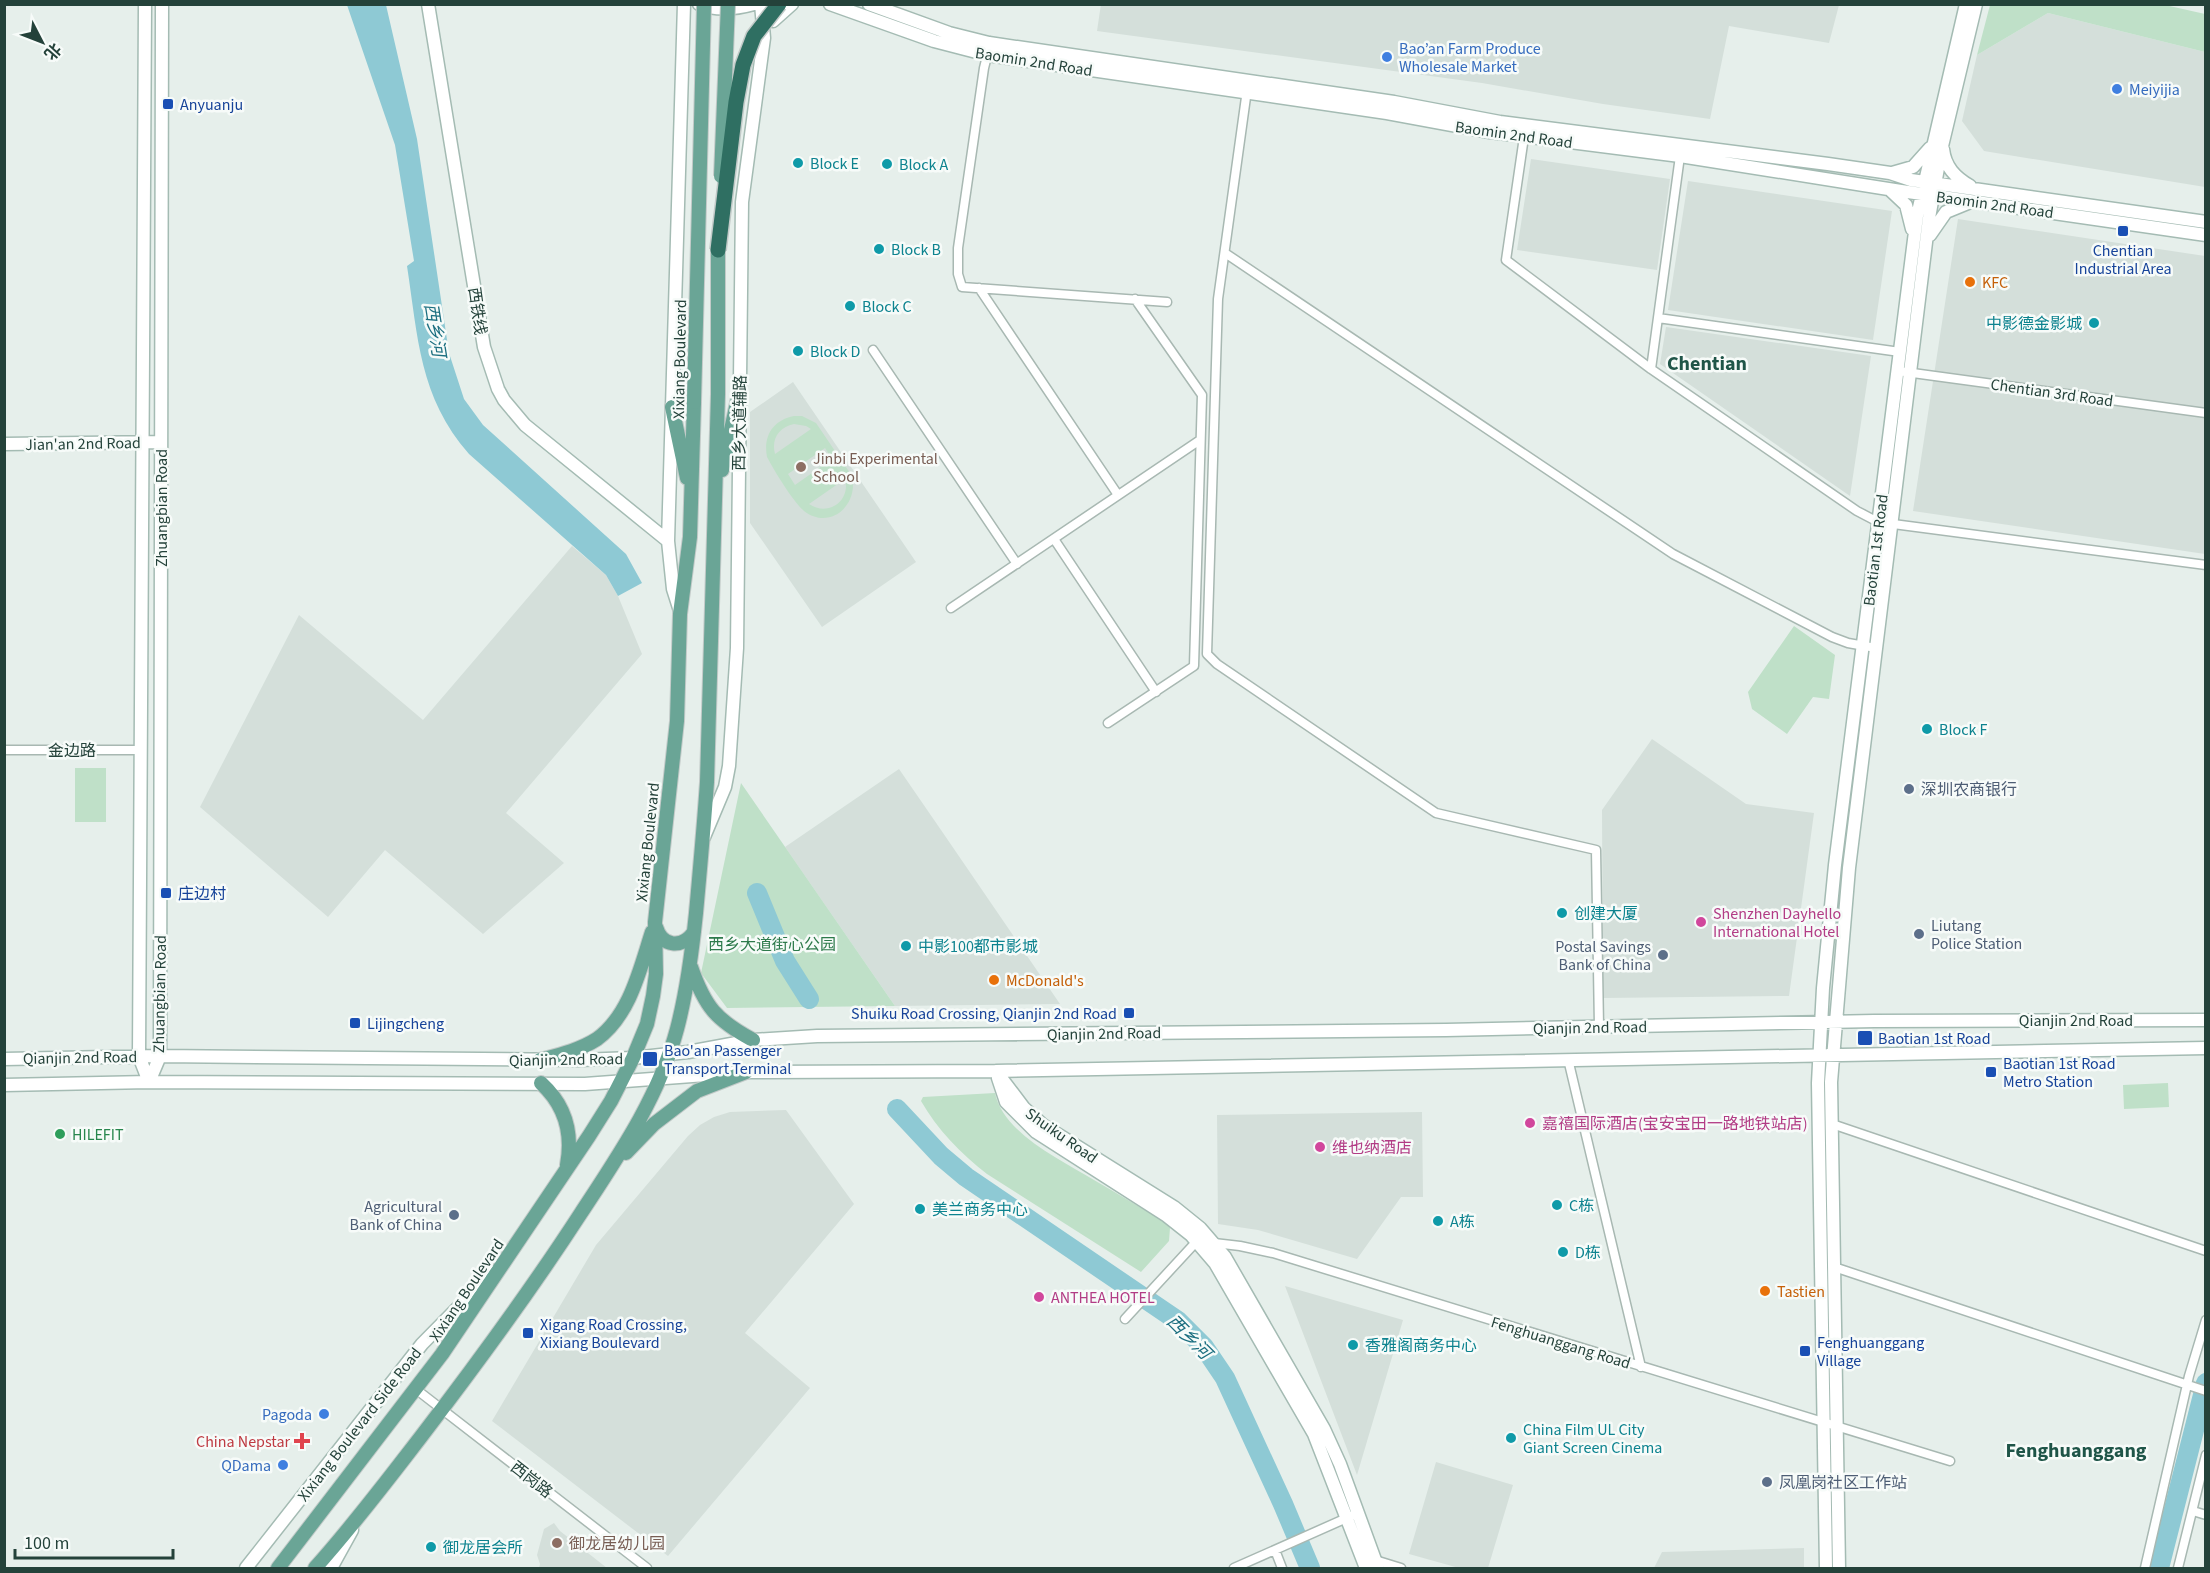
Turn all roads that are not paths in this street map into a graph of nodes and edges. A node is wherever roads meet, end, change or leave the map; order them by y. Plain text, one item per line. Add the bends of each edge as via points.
1 (145, 4) edge
2 (162, 4) edge
3 (428, 4) edge
4 (684, 4) edge
5 (701, 4) edge
6 (728, 4) edge
7 (754, 4) edge
8 (761, 4) edge
9 (779, 4) edge
10 (792, 4) edge
11 (830, 4) edge
12 (869, 4) edge
13 (1966, 4) edge
14 (1976, 4) edge
15 (764, 38) junction
16 (989, 49) junction
17 (1247, 86) junction
18 (1524, 137) junction
19 (1938, 145) junction
20 (1680, 156) junction
21 (1890, 173) junction
22 (1888, 188) junction
23 (1929, 188) junction
24 (1975, 195) junction
25 (2049, 206) junction
26 (2205, 222) edge
27 (2205, 235) edge
28 (1919, 246) junction
29 (718, 250) junction
30 (1225, 253) junction
31 (978, 288) junction
32 (1135, 299) junction
33 (1167, 302) dead end
34 (1658, 318) junction
35 (873, 350) dead end
36 (1900, 352) junction
37 (1651, 369) junction
38 (1904, 371) junction
39 (739, 394) junction
40 (672, 407) junction
41 (2205, 413) edge
42 (1200, 440) junction
43 (142, 442) junction
44 (161, 442) junction
45 (4, 444) edge
46 (1118, 495) junction
47 (692, 498) junction
48 (715, 501) junction
49 (1878, 522) junction
50 (1892, 524) junction
51 (1054, 539) junction
52 (668, 541) junction
53 (1017, 564) junction
54 (2205, 565) edge
55 (951, 608) dead end
56 (680, 614) junction
57 (1863, 646) junction
58 (1876, 648) junction
59 (1156, 692) junction
60 (1108, 723) dead end
61 (4, 750) edge
62 (140, 750) junction
63 (704, 838) junction
64 (655, 922) junction
65 (694, 932) junction
66 (690, 965) junction
67 (2205, 1020) edge
68 (1822, 1022) junction
69 (1836, 1022) junction
70 (1599, 1027) junction
71 (753, 1040) junction
72 (2205, 1047) edge
73 (1833, 1054) junction
74 (669, 1055) junction
75 (1819, 1055) junction
76 (139, 1056) junction
77 (160, 1056) junction
78 (633, 1058) junction
79 (4, 1059) edge
80 (1568, 1059) junction
81 (540, 1060) junction
82 (996, 1071) junction
83 (746, 1072) junction
84 (659, 1079) junction
85 (149, 1082) junction
86 (620, 1082) junction
87 (541, 1083) junction
88 (4, 1084) edge
89 (1832, 1124) junction
90 (608, 1171) junction
91 (566, 1172) junction
92 (1197, 1241) junction
93 (1213, 1243) junction
94 (2205, 1251) edge
95 (504, 1261) junction
96 (1834, 1267) junction
97 (1125, 1319) dead end
98 (2205, 1320) edge
99 (1641, 1366) junction
100 (2189, 1386) junction
101 (417, 1390) junction
102 (2205, 1391) edge
103 (442, 1409) junction
104 (1824, 1423) junction
105 (1837, 1427) junction
106 (2205, 1455) edge
107 (1950, 1461) dead end
108 (367, 1507) junction
109 (2193, 1511) junction
110 (2205, 1515) edge
111 (1352, 1516) junction
112 (1275, 1550) junction
113 (634, 1564) edge
114 (1373, 1566) edge
115 (246, 1569) edge
116 (278, 1569) edge
117 (315, 1569) edge
118 (331, 1569) edge
119 (647, 1569) edge
120 (1234, 1569) edge
121 (1282, 1569) edge
122 (1401, 1569) edge
123 (1826, 1569) edge
124 (1839, 1569) edge
125 (2145, 1569) edge
126 (2178, 1569) edge

1 - 43 main road, Zhuangbian Road
2 - 44 main road, Zhuangbian Road
3 - 52 main road, 西铁线 via 484,346 498,389 525,425
4 - 40 main road
5 - 7 main road via 722,9
5 - 47 main road, Xixiang Boulevard, bridge
6 - 29 main road, bridge
8 - 15 main road, 西乡大道辅路
9 - 29 highway, bridge via 754,36 743,65
10 - 15 main road via 777,16
11 - 16 main road, Baomin 2nd Road via 934,41
12 - 16 main road, Baomin 2nd Road
13 - 19 main road, Baotian 1st Road
14 - 19 main road, Baotian 1st Road
15 - 39 main road, 西乡大道辅路 via 742,202
16 - 17 main road, Baomin 2nd Road
16 - 31 street via 958,248 962,287
17 - 18 main road, Baomin 2nd Road
17 - 21 main road, Baomin 2nd Road via 1394,102 1500,122
17 - 30 street
18 - 20 main road, Baomin 2nd Road
18 - 37 street via 1506,260
19 - 21 main road via 1913,167
19 - 23 main road, Baotian 1st Road
19 - 24 main road via 1952,173
20 - 22 main road, Baomin 2nd Road
20 - 34 street
21 - 23 main road, Baomin 2nd Road
22 - 23 main road, Baomin 2nd Road
22 - 28 main road via 1906,205
23 - 24 main road, Baomin 2nd Road
23 - 28 main road, Baotian 1st Road
24 - 25 main road, Baomin 2nd Road
24 - 28 main road via 1946,212
25 - 26 main road, Baomin 2nd Road
25 - 27 main road, Baomin 2nd Road
28 - 36 main road, Baotian 1st Road
28 - 38 main road, Baotian 1st Road
29 - 48 main road
30 - 57 street via 1673,554 1832,637
30 - 70 street via 1218,299 1207,654 1436,813 1596,850
31 - 32 street
31 - 46 street
32 - 33 street
32 - 42 street via 1202,394
34 - 36 street
34 - 37 street
35 - 53 street
36 - 38 main road, Baotian 1st Road
37 - 49 street
38 - 41 street, Chentian 3rd Road
38 - 49 main road, Baotian 1st Road
38 - 50 main road, Baotian 1st Road
39 - 48 main road
39 - 63 main road, 西乡大道辅路 via 737,648 729,766 725,787
40 - 47 main road
40 - 52 main road
42 - 46 street
42 - 59 street via 1194,666
43 - 44 main road, Jian'an 2nd Road
43 - 45 main road, Jian'an 2nd Road
43 - 62 main road, Zhuangbian Road
44 - 77 main road, Zhuangbian Road
46 - 51 street
47 - 56 main road, Xixiang Boulevard
48 - 63 main road
49 - 50 street
49 - 57 main road, Baotian 1st Road
50 - 54 street
50 - 58 main road, Baotian 1st Road
51 - 53 street
51 - 59 street
52 - 56 main road
53 - 55 street
56 - 64 main road, Xixiang Boulevard via 677,721
57 - 58 street
57 - 68 main road, Baotian 1st Road via 1835,865
58 - 69 main road, Baotian 1st Road via 1849,868
59 - 60 street
61 - 62 street, 金边路
62 - 76 main road, Zhuangbian Road
63 - 65 main road
64 - 65 main road via 662,938 672,944 683,943
64 - 78 main road, Xixiang Boulevard via 654,996
64 - 81 main road via 628,1000 609,1028 583,1046
65 - 66 main road
66 - 71 main road via 713,1013
66 - 74 main road
67 - 69 main road, Qianjin 2nd Road
68 - 69 main road, Qianjin 2nd Road
68 - 70 main road, Qianjin 2nd Road
68 - 75 main road, Baotian 1st Road
69 - 73 main road, Baotian 1st Road
70 - 71 main road, Qianjin 2nd Road via 817,1036
71 - 74 main road, Qianjin 2nd Road
72 - 73 main road, Qianjin 2nd Road
73 - 75 main road, Qianjin 2nd Road
73 - 89 main road, Baotian 1st Road
74 - 78 main road, Qianjin 2nd Road
74 - 84 main road
75 - 80 main road, Qianjin 2nd Road
75 - 104 main road, Baotian 1st Road
76 - 77 main road, Qianjin 2nd Road
76 - 79 main road, Qianjin 2nd Road
76 - 85 main road, Zhuangbian Road
77 - 81 main road, Qianjin 2nd Road
77 - 85 main road, Zhuangbian Road
78 - 81 main road, Qianjin 2nd Road
78 - 86 main road, Xixiang Boulevard
80 - 82 main road, Qianjin 2nd Road
80 - 99 street
82 - 83 main road, Qianjin 2nd Road
82 - 92 main road, Shuiku Road via 1006,1102 1036,1132 1167,1216
82 - 93 main road, Shuiku Road via 1024,1108 1043,1125 1174,1207
83 - 84 main road, Qianjin 2nd Road
83 - 90 main road via 697,1091 676,1106
84 - 86 main road, Qianjin 2nd Road
84 - 90 main road
85 - 87 main road, Qianjin 2nd Road
85 - 88 main road, Qianjin 2nd Road
86 - 87 main road, Qianjin 2nd Road
86 - 91 main road, Xixiang Boulevard
87 - 91 main road via 561,1107 566,1121
89 - 94 street
89 - 96 main road, Baotian 1st Road
90 - 103 main road via 504,1326
91 - 95 main road, Xixiang Boulevard
92 - 93 street, Fenghuanggang Road
92 - 97 street
92 - 111 main road, Shuiku Road via 1232,1290 1298,1403
93 - 99 street, Fenghuanggang Road via 1273,1253
93 - 111 main road, Shuiku Road via 1243,1284 1314,1408 1340,1464
95 - 101 main road, Xixiang Boulevard
95 - 115 main road, Xixiang Boulevard Side Road via 422,1344
96 - 100 street
96 - 105 main road, Baotian 1st Road
98 - 100 street
99 - 104 street, Fenghuanggang Road
100 - 102 street
100 - 125 street
101 - 103 street, 西岗路
101 - 116 main road, Xixiang Boulevard
103 - 108 main road
103 - 113 street, 西岗路
104 - 105 street, Fenghuanggang Road
104 - 123 main road, Baotian 1st Road
105 - 107 street, Fenghuanggang Road
105 - 124 main road, Baotian 1st Road
106 - 109 street
108 - 117 main road
108 - 118 main road
109 - 110 street
109 - 126 street
111 - 112 street
111 - 114 main road, Shuiku Road
112 - 120 street
112 - 121 street
113 - 119 street, 西岗路
114 - 122 street

